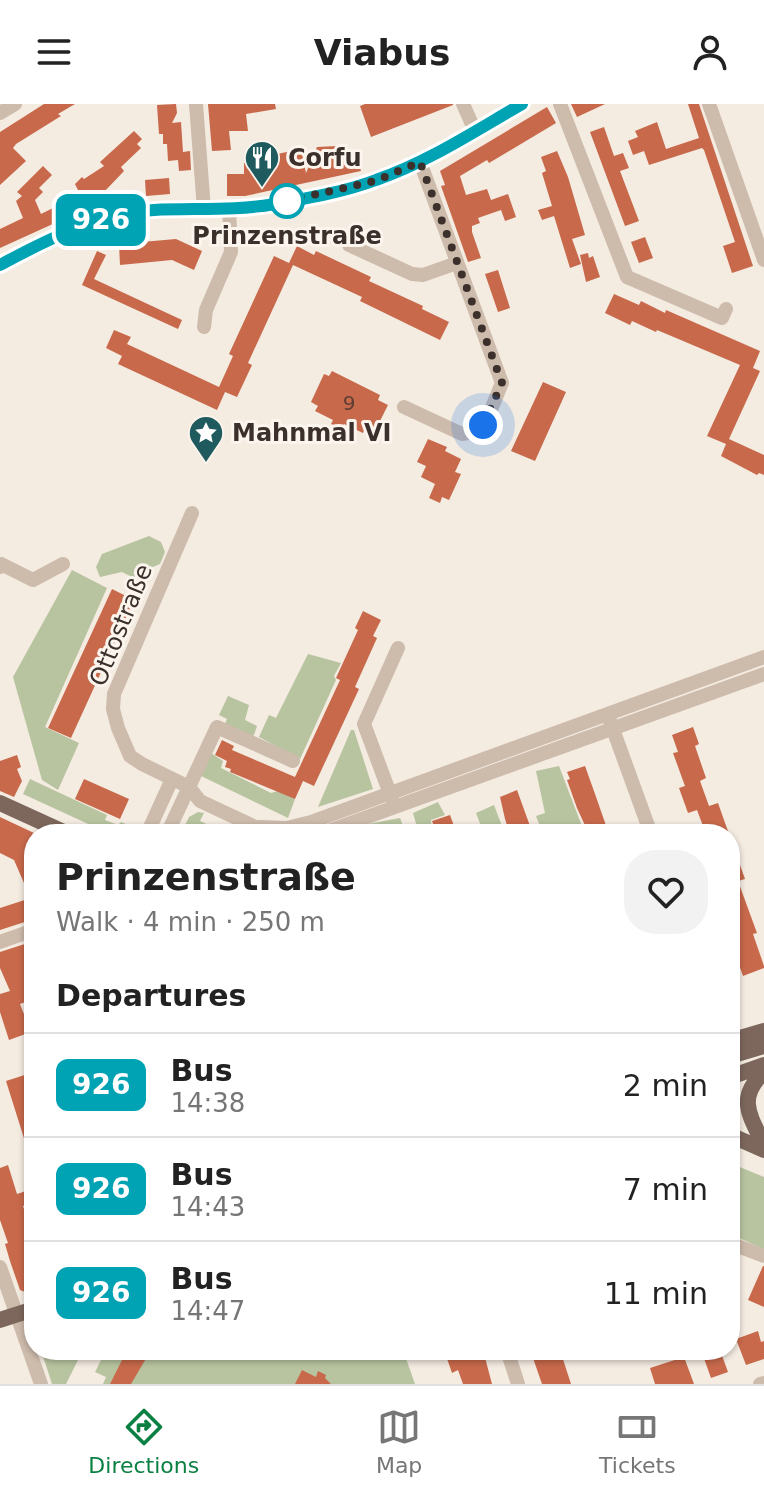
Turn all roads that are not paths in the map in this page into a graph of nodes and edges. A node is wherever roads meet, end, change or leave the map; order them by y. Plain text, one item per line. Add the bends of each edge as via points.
1 (196, 104) edge
2 (463, 104) edge
3 (522, 104) edge
4 (560, 104) edge
5 (709, 104) edge
6 (475, 131) junction
7 (420, 162) junction
8 (229, 209) junction
9 (204, 210) junction
10 (349, 245) dead end
11 (764, 260) edge
12 (457, 263) junction
13 (0, 265) edge
14 (726, 309) dead end
15 (204, 327) dead end
16 (404, 407) dead end
17 (192, 513) dead end
18 (63, 564) dead end
19 (0, 567) edge
20 (398, 648) dead end
21 (764, 657) edge
22 (764, 674) edge
23 (610, 722) junction
24 (293, 761) dead end
25 (172, 779) junction
26 (189, 787) junction
27 (392, 800) junction
28 (0, 803) edge
29 (46, 824) edge
30 (152, 824) edge
31 (172, 824) edge
32 (251, 824) edge
33 (302, 824) edge
34 (341, 824) edge
35 (647, 824) edge
36 (24, 934) edge
37 (0, 942) edge
38 (764, 1031) edge
39 (740, 1038) edge
40 (764, 1046) edge
41 (740, 1053) edge
42 (764, 1065) edge
43 (764, 1072) edge
44 (740, 1073) edge
45 (740, 1139) edge
46 (740, 1148) edge
47 (764, 1149) edge
48 (740, 1247) edge
49 (764, 1256) edge
50 (0, 1267) edge
51 (8, 1318) edge
52 (24, 1350) edge
53 (29, 1360) edge
54 (510, 1360) edge
55 (41, 1384) edge
56 (518, 1384) edge

1 - 9 street
2 - 6 street
3 - 6 street
4 - 14 street via 627,277 722,318
5 - 11 street
6 - 7 street
7 - 8 street via 375,181
7 - 12 street
8 - 9 street
8 - 15 street via 231,252
9 - 13 street via 108,217
10 - 12 street via 412,274
12 - 16 street via 502,383 483,425 473,433 462,434
17 - 25 street, Ottostraße via 114,694 118,728 130,756
18 - 19 street via 33,580
20 - 27 street via 364,724
21 - 23 street, Ottostraße
22 - 23 street, Ottostraße
23 - 27 street, Ottostraße
23 - 35 street
24 - 26 street via 217,727
25 - 26 street, Ottostraße
25 - 30 street
26 - 31 street
26 - 32 street, Ottostraße via 200,801
27 - 33 street, Ottostraße
27 - 34 street, Ottostraße
28 - 29 main road
36 - 37 street
38 - 39 main road
40 - 41 main road
42 - 44 main road
43 - 47 main road via 750,1086 747,1104
45 - 47 main road
46 - 47 main road
48 - 49 street
50 - 51 street
51 - 52 street
53 - 55 street
54 - 56 street

